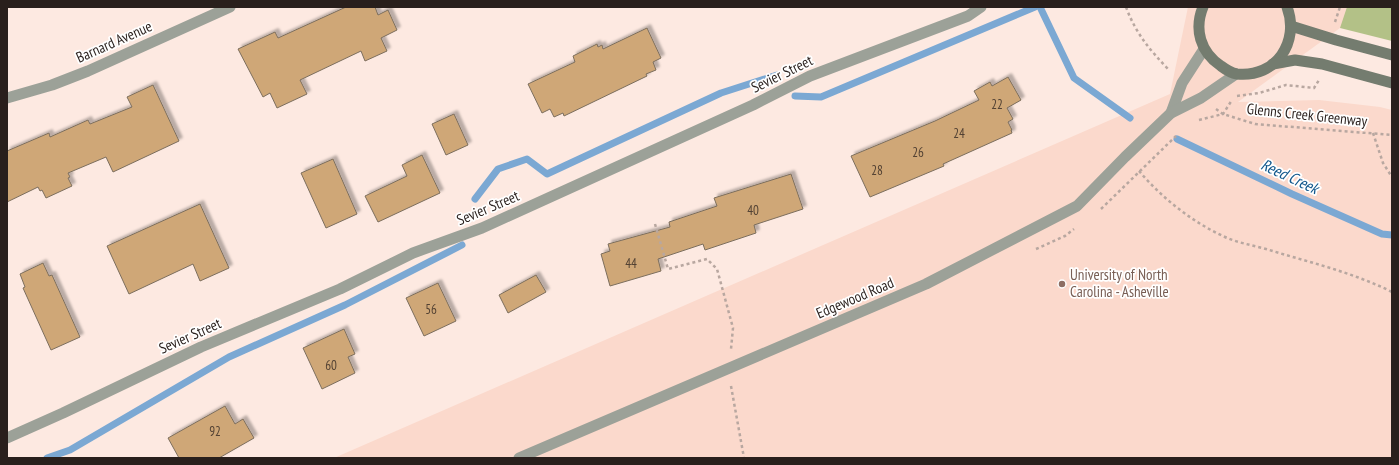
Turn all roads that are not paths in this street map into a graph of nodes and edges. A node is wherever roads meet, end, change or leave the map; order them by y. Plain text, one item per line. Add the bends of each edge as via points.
1 (230, 7) edge
2 (981, 7) edge
3 (1203, 7) edge
4 (1287, 7) edge
5 (1292, 26) junction
6 (1204, 49) junction
7 (1392, 54) edge
8 (1273, 64) junction
9 (1236, 74) junction
10 (1392, 83) edge
11 (7, 98) edge
12 (1171, 113) junction
13 (7, 438) edge
14 (519, 458) edge

1 - 11 street, Barnard Avenue via 52,85
2 - 13 street, Sevier Street via 968,16 810,76 753,105 482,228 413,253 340,289 201,347
3 - 6 main road via 1198,27
4 - 5 main road
5 - 7 main road
5 - 8 main road via 1288,43 1280,58
6 - 9 main road via 1214,61
6 - 12 street, Edgewood Road via 1182,83
8 - 9 main road via 1264,70
8 - 10 main road via 1295,60 1329,65
9 - 12 street, Edgewood Road via 1202,98
12 - 14 street, Edgewood Road via 1077,206 926,284

